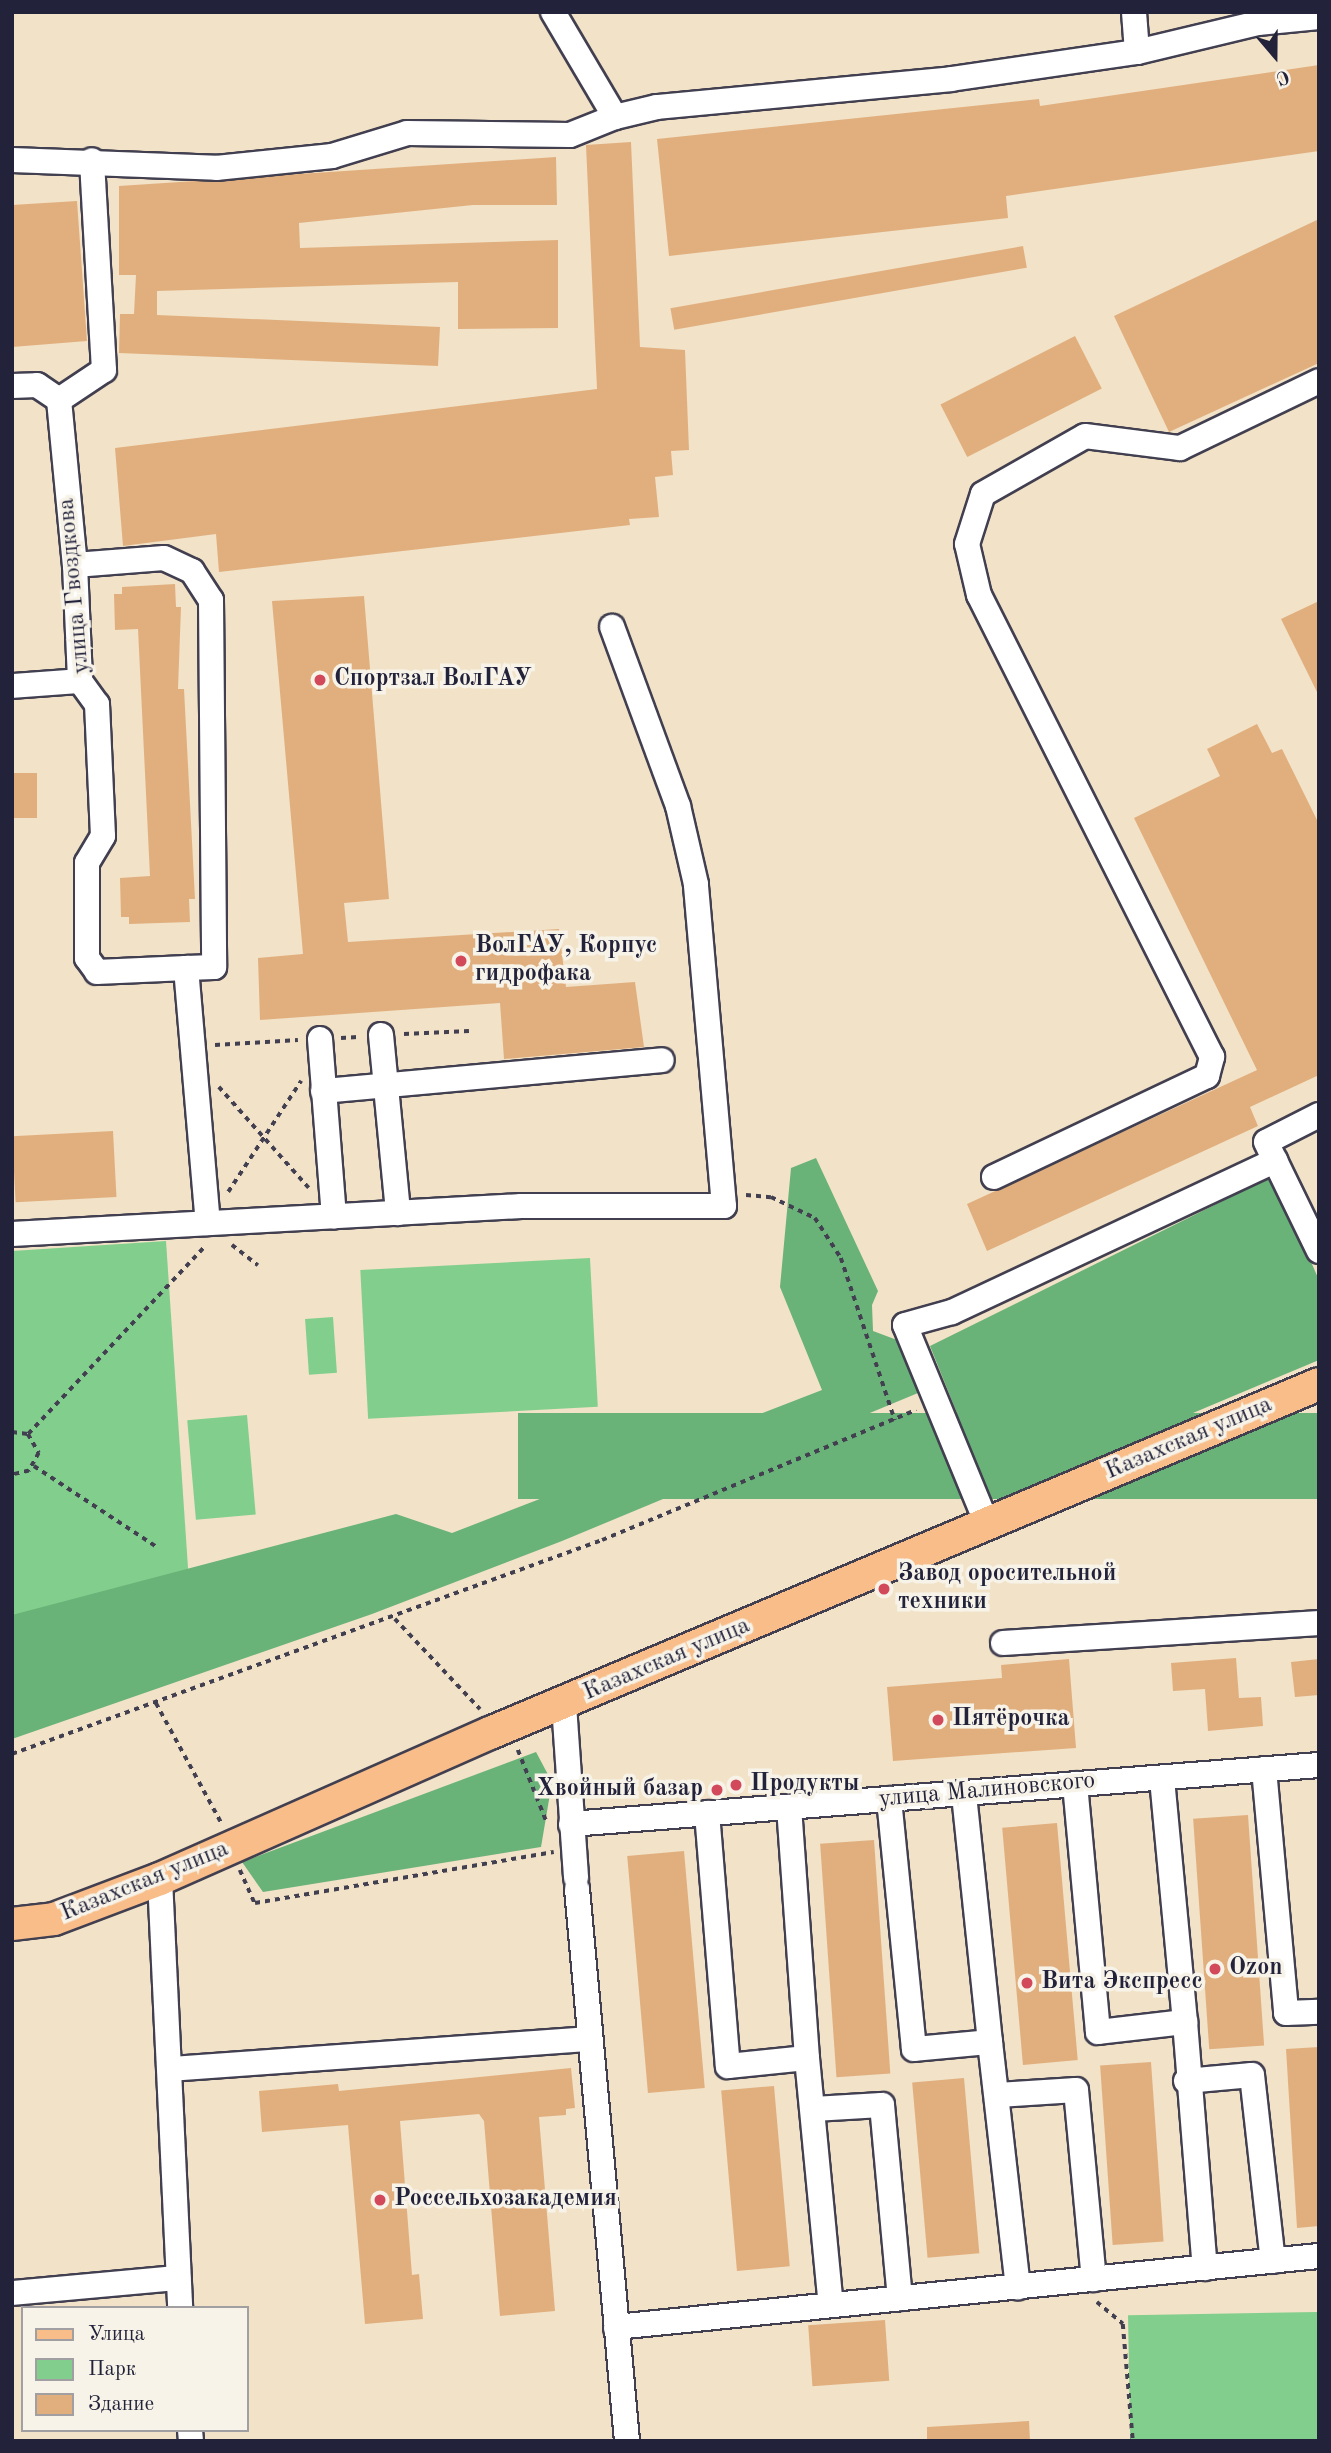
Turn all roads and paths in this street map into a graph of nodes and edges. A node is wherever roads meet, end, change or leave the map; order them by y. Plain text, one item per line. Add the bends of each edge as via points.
1 (553, 12) edge
2 (1134, 12) edge
3 (1319, 17) edge
4 (1137, 51) junction
5 (615, 117) junction
6 (12, 160) edge
7 (92, 160) junction
8 (1319, 381) edge
9 (12, 386) edge
10 (59, 400) junction
11 (75, 565) junction
12 (612, 627) dead end
13 (80, 681) junction
14 (12, 686) edge
15 (186, 968) junction
16 (381, 1035) dead end
17 (320, 1045) joint
18 (193, 1059) junction
19 (662, 1060) dead end
20 (385, 1086) junction
21 (323, 1091) junction
22 (1319, 1115) edge
23 (264, 1138) junction
24 (1275, 1161) junction
25 (994, 1177) dead end
26 (724, 1200) junction
27 (398, 1213) junction
28 (334, 1216) junction
29 (211, 1230) junction
30 (12, 1234) edge
31 (1319, 1251) edge
32 (1319, 1384) edge
33 (936, 1401) junction
34 (895, 1420) junction
35 (12, 1432) edge
36 (28, 1434) junction
37 (34, 1466) junction
38 (12, 1475) edge
39 (987, 1524) junction
40 (157, 1547) dead end
41 (1319, 1623) edge
42 (1003, 1643) dead end
43 (156, 1703) junction
44 (564, 1705) junction
45 (12, 1754) edge
46 (1319, 1765) edge
47 (1264, 1769) junction
48 (1162, 1778) junction
49 (1075, 1784) junction
50 (964, 1793) junction
51 (889, 1799) junction
52 (789, 1807) junction
53 (707, 1814) junction
54 (572, 1824) junction
55 (230, 1849) junction
56 (573, 1850) junction
57 (160, 1879) junction
58 (12, 1924) edge
59 (1319, 2012) edge
60 (1185, 2022) junction
61 (589, 2039) junction
62 (990, 2042) junction
63 (807, 2058) junction
64 (170, 2069) junction
65 (1186, 2081) junction
66 (998, 2095) junction
67 (813, 2109) junction
68 (1319, 2256) edge
69 (1273, 2261) junction
70 (1205, 2268) junction
71 (178, 2278) junction
72 (1091, 2279) junction
73 (1018, 2287) junction
74 (12, 2293) edge
75 (900, 2298) junction
76 (831, 2305) junction
77 (180, 2306) edge
78 (616, 2327) junction
79 (627, 2441) edge
80 (1133, 2441) edge

1 - 5 street
2 - 4 street
3 - 4 street via 1258,23
4 - 5 street via 951,79 657,107
5 - 7 street via 570,135 407,133 332,156 216,168
6 - 7 street
7 - 10 street via 104,370
8 - 25 street via 1180,449 1085,436 983,494 967,544 979,595 1212,1057 1207,1076
9 - 10 street via 37,385
10 - 11 street, улица Гвоздкова
11 - 13 street, улица Гвоздкова
11 - 15 street via 164,558 192,571 211,600 214,967
12 - 26 street via 678,806 696,884
13 - 14 street
13 - 15 street, улица Гвоздкова via 97,704 103,836 87,863 87,958 97,972
15 - 18 street
16 - 20 street
17 - 21 street
17 - 23 path
18 - 23 path
18 - 29 street
19 - 20 street
20 - 21 street
20 - 27 street
21 - 28 street
22 - 24 street via 1266,1142
23 - 28 path
23 - 29 path
24 - 31 street
24 - 33 street via 952,1312 905,1325
26 - 27 street
26 - 34 path via 771,1197 815,1218 841,1258
27 - 28 street
28 - 29 street
29 - 30 street
29 - 36 path
32 - 39 main road, Казахская улица
33 - 34 path
33 - 39 street
34 - 43 path via 602,1540
35 - 36 path
36 - 37 path via 39,1452
37 - 38 path via 23,1475
37 - 40 path
39 - 44 main road, Казахская улица
41 - 42 street
43 - 45 path
43 - 55 path via 219,1814
44 - 54 street
44 - 55 main road, Казахская улица
46 - 47 street, улица Малиновского
47 - 48 street, улица Малиновского
47 - 59 street via 1286,2013
48 - 49 street, улица Малиновского
48 - 60 street
49 - 50 street, улица Малиновского
49 - 60 street via 1098,2032
50 - 51 street, улица Малиновского
50 - 62 street
51 - 52 street, улица Малиновского
51 - 62 street via 914,2049
52 - 53 street, улица Малиновского
52 - 63 street
53 - 54 street, улица Малиновского
53 - 63 street via 728,2066
54 - 56 street
55 - 56 path via 255,1903
55 - 57 main road, Казахская улица
56 - 61 street
57 - 58 main road, Казахская улица via 54,1919
57 - 64 street
60 - 65 street
61 - 64 street
61 - 78 street
62 - 66 street
63 - 67 street
64 - 71 street
65 - 69 street via 1252,2076
65 - 70 street
66 - 72 street via 1076,2090
66 - 73 street
67 - 75 street via 882,2105
67 - 76 street
68 - 69 street
69 - 70 street
70 - 72 street
71 - 74 street
71 - 77 street
72 - 73 street
72 - 80 path via 1099,2306 1123,2324
73 - 75 street
75 - 76 street
76 - 78 street
78 - 79 street

